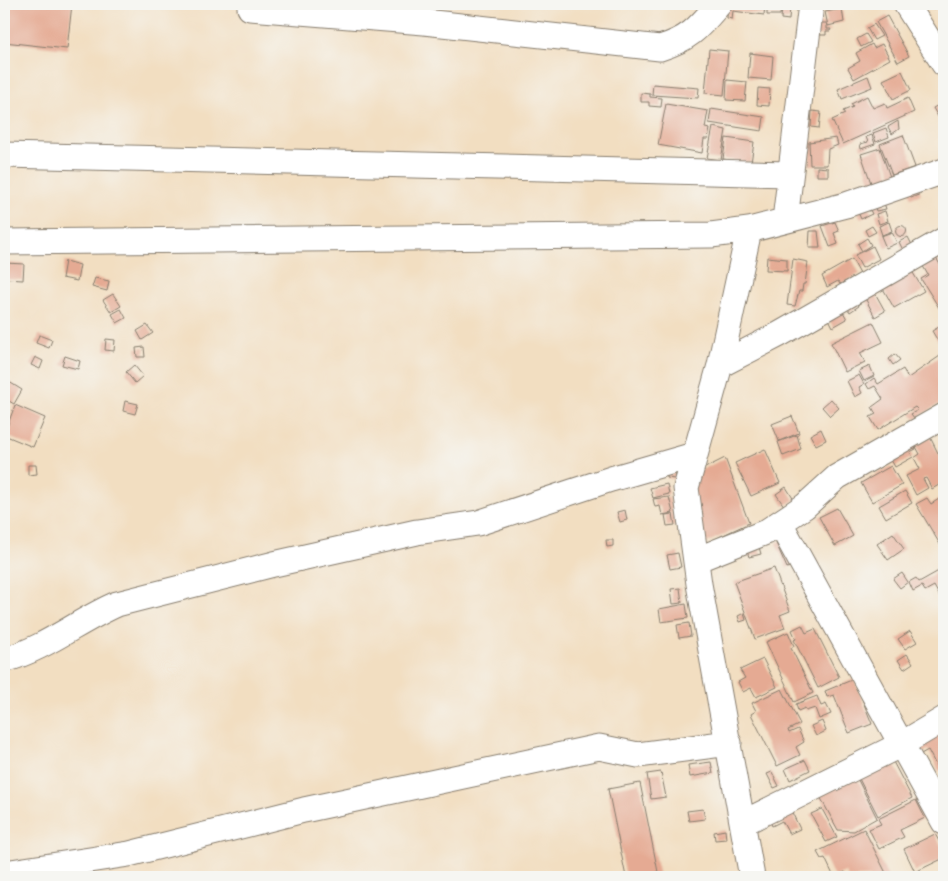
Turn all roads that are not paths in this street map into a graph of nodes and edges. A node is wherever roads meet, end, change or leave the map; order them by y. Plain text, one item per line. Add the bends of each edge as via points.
1 (718, 4) edge
2 (811, 4) edge
3 (906, 4) edge
4 (250, 8) dead end
5 (944, 64) edge
6 (4, 155) edge
7 (944, 171) edge
8 (790, 174) junction
9 (785, 220) junction
10 (750, 230) junction
11 (944, 240) edge
12 (4, 242) edge
13 (720, 365) junction
14 (944, 416) edge
15 (694, 455) junction
16 (780, 523) junction
17 (696, 560) junction
18 (4, 660) edge
19 (944, 719) edge
20 (729, 743) junction
21 (902, 744) junction
22 (944, 822) edge
23 (743, 823) junction
24 (4, 873) edge
25 (752, 877) edge

1 - 4 street via 697,30 676,43 660,48 424,22
2 - 8 street
3 - 5 street
6 - 8 street
7 - 9 street via 863,200
8 - 9 street
9 - 10 street
10 - 12 street via 691,235
10 - 13 street
11 - 13 street
13 - 15 street
14 - 16 street via 837,477
15 - 17 street via 686,488
15 - 18 street via 478,523 417,532 274,564 117,604 37,649
16 - 17 street via 739,544
16 - 21 street
17 - 20 street
19 - 21 street
20 - 23 street
20 - 24 street via 638,754 599,747 304,810 130,854
21 - 22 street
21 - 23 street
23 - 25 street

